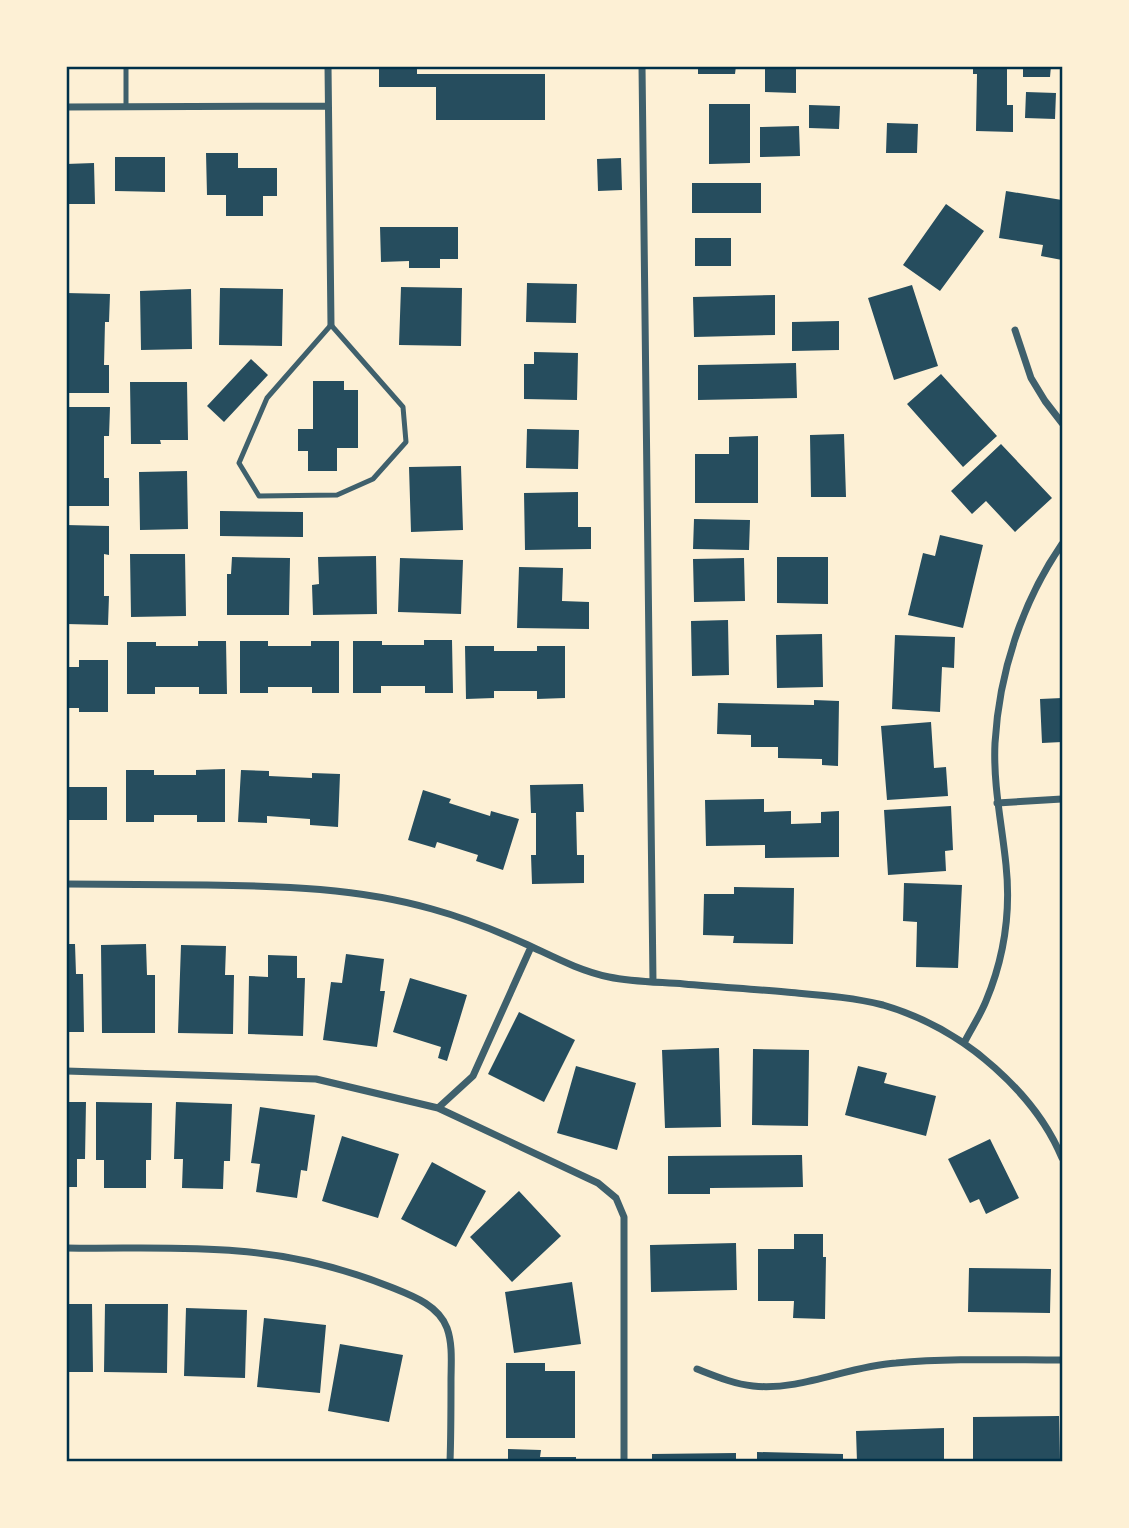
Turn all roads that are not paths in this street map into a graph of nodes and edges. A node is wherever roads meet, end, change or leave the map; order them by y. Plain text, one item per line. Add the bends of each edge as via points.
1 (126, 66) edge
2 (328, 66) edge
3 (642, 66) edge
4 (125, 106) junction
5 (327, 106) junction
6 (66, 107) edge
7 (331, 325) junction
8 (1015, 330) dead end
9 (1062, 423) edge
10 (1062, 544) edge
11 (1062, 799) edge
12 (997, 803) junction
13 (66, 884) edge
14 (531, 947) junction
15 (653, 982) junction
16 (964, 1043) junction
17 (66, 1071) edge
18 (438, 1108) junction
19 (1062, 1158) edge
20 (66, 1248) edge
21 (1062, 1360) edge
22 (697, 1368) dead end
23 (450, 1461) edge
24 (624, 1461) edge

1 - 4 lane
2 - 5 street
3 - 15 street
4 - 5 street
4 - 6 street
5 - 7 street
7 - 7 lane via 403,407 405,442 373,479 337,495 259,496 239,463 267,398
8 - 9 street via 1031,378
10 - 12 street via 1038,584 1012,646 998,712
11 - 12 street
12 - 16 street via 1006,864 1007,921 986,1003
13 - 14 street via 267,885 369,894 433,909
14 - 15 street via 581,969
14 - 18 street via 473,1076
15 - 16 street via 855,999 912,1016
16 - 19 street via 1028,1102
17 - 18 street via 316,1079
18 - 24 street via 598,1183 621,1207
20 - 23 street via 270,1254 350,1272 429,1305 446,1327 451,1346
21 - 22 street via 896,1363 782,1386 752,1386

